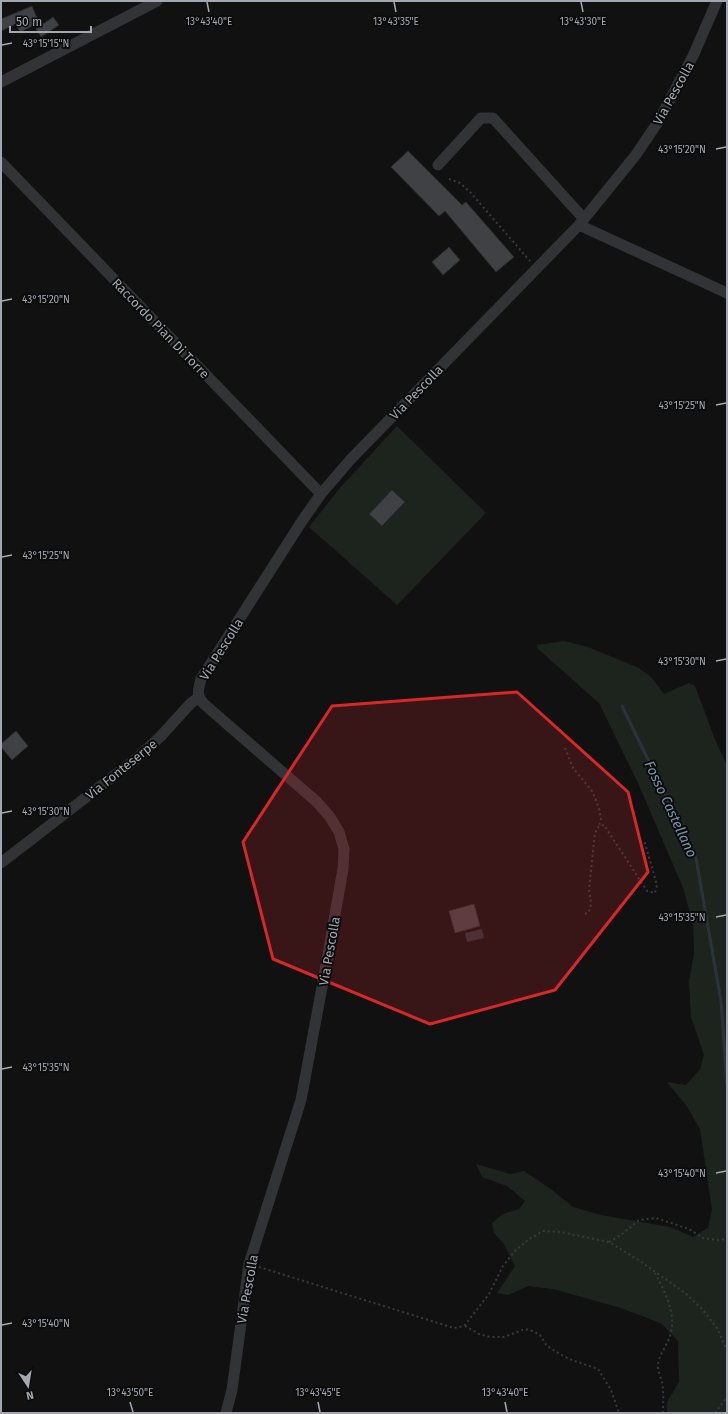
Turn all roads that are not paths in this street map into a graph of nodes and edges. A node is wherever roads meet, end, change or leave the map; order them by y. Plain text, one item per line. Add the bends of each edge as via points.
1 (157, 1) edge
2 (717, 1) edge
3 (1, 82) edge
4 (438, 165) dead end
5 (3, 166) edge
6 (581, 222) junction
7 (727, 293) edge
8 (321, 494) junction
9 (198, 698) junction
10 (1, 863) edge
11 (226, 1413) edge

1 - 3 street
2 - 6 street, Via Pescolla via 693,56 658,122 635,156
4 - 6 street via 481,118 493,118
5 - 8 street, Raccordo Pian Di Torre
6 - 7 street
6 - 8 street, Via Pescolla via 350,460
8 - 9 street, Via Pescolla via 201,679 197,690
9 - 10 street, Via Fonteserpe via 137,758
9 - 11 street, Via Pescolla via 317,802 339,832 344,849 343,869 301,1100 249,1264 232,1390

